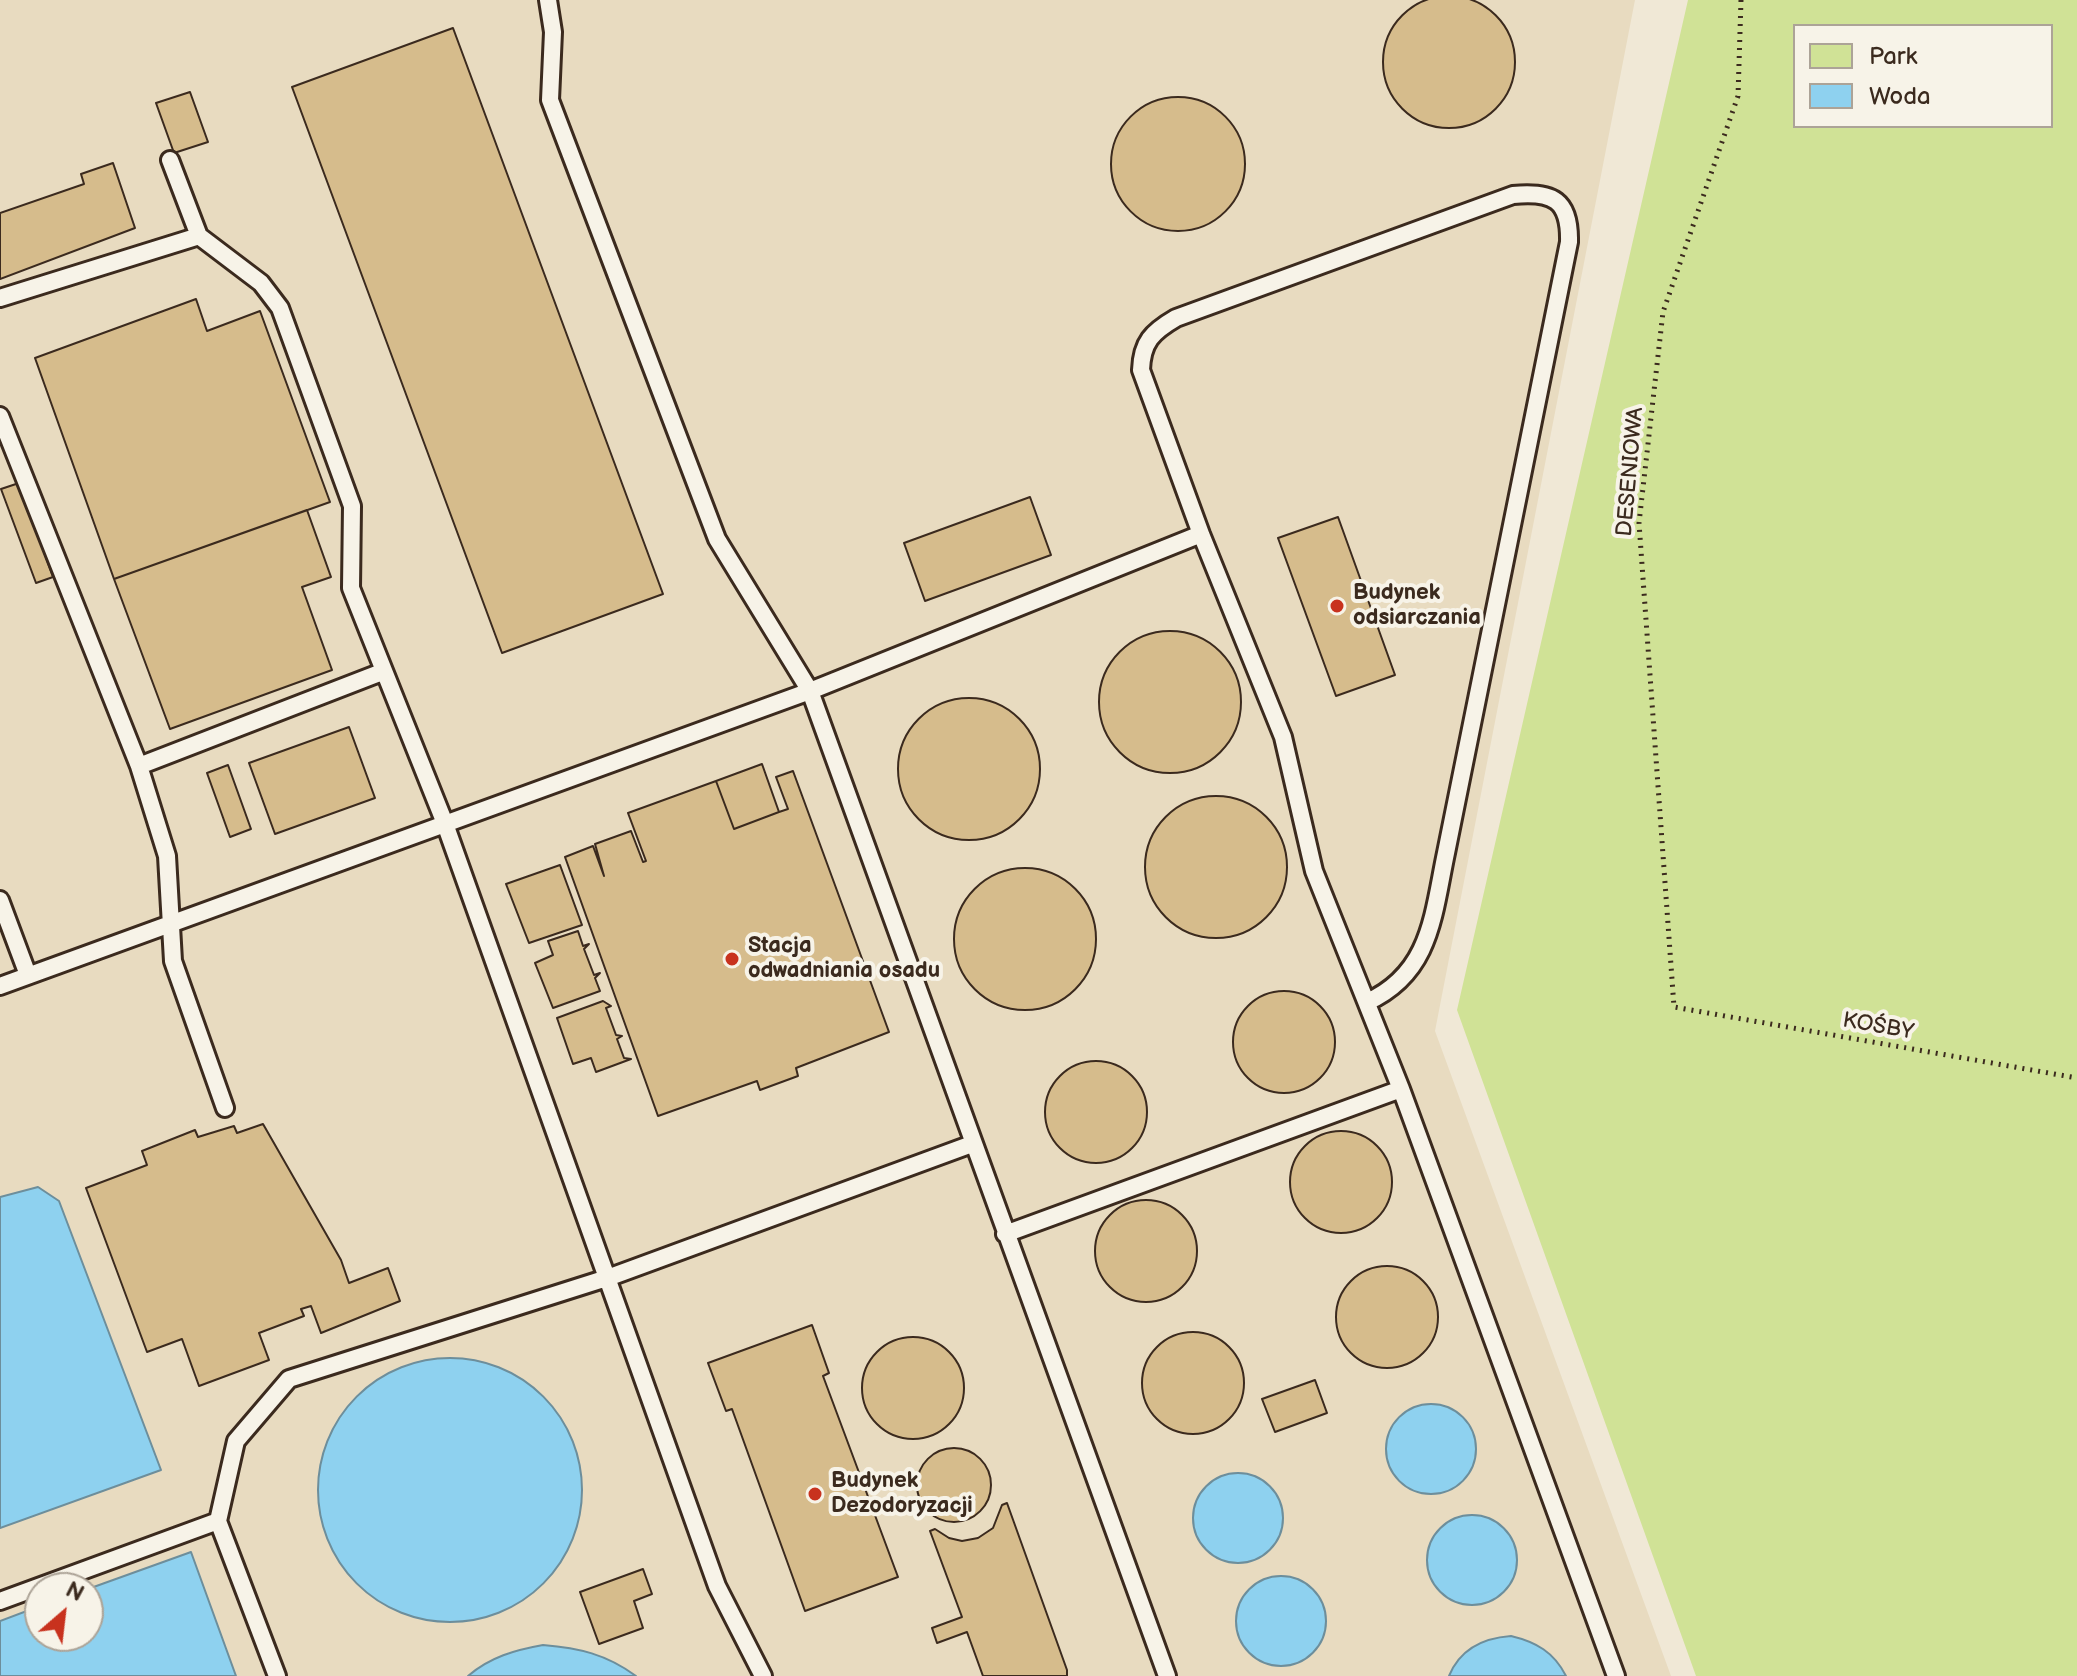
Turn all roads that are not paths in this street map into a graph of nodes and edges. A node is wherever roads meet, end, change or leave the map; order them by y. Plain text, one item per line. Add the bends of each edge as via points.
1 (548, 0) edge
2 (170, 160) dead end
3 (199, 236) junction
4 (0, 298) edge
5 (0, 416) edge
6 (1201, 534) junction
7 (382, 672) junction
8 (810, 691) junction
9 (139, 766) junction
10 (444, 821) junction
11 (0, 900) edge
12 (172, 922) junction
13 (28, 975) junction
14 (0, 986) edge
15 (1367, 1002) junction
16 (1401, 1089) junction
17 (225, 1108) dead end
18 (972, 1144) junction
19 (1005, 1234) junction
20 (610, 1277) junction
21 (218, 1521) junction
22 (0, 1601) edge
23 (277, 1676) edge
24 (763, 1676) edge
25 (1167, 1676) edge
26 (1616, 1676) edge

1 - 8 lane via 553,32 550,100 717,539
2 - 3 lane
3 - 4 lane
3 - 7 lane via 261,283 280,308 352,506 351,588
5 - 9 lane
6 - 8 lane
6 - 15 lane via 1283,737 1314,871
6 - 15 lane via 1141,370 1142,349 1154,331 1176,318 1513,195 1540,193 1560,203 1569,220 1569,242 1431,922 1406,978
7 - 9 lane
7 - 10 lane
8 - 10 lane
8 - 18 lane
9 - 12 lane via 167,856
10 - 12 lane
10 - 20 lane
11 - 13 lane
12 - 13 lane
12 - 17 lane via 173,961
13 - 14 lane
15 - 16 lane
16 - 19 lane
16 - 26 lane
18 - 19 lane
18 - 20 lane
19 - 25 lane
20 - 21 lane via 289,1379 236,1441
20 - 24 lane via 717,1586
21 - 22 lane
21 - 23 lane

